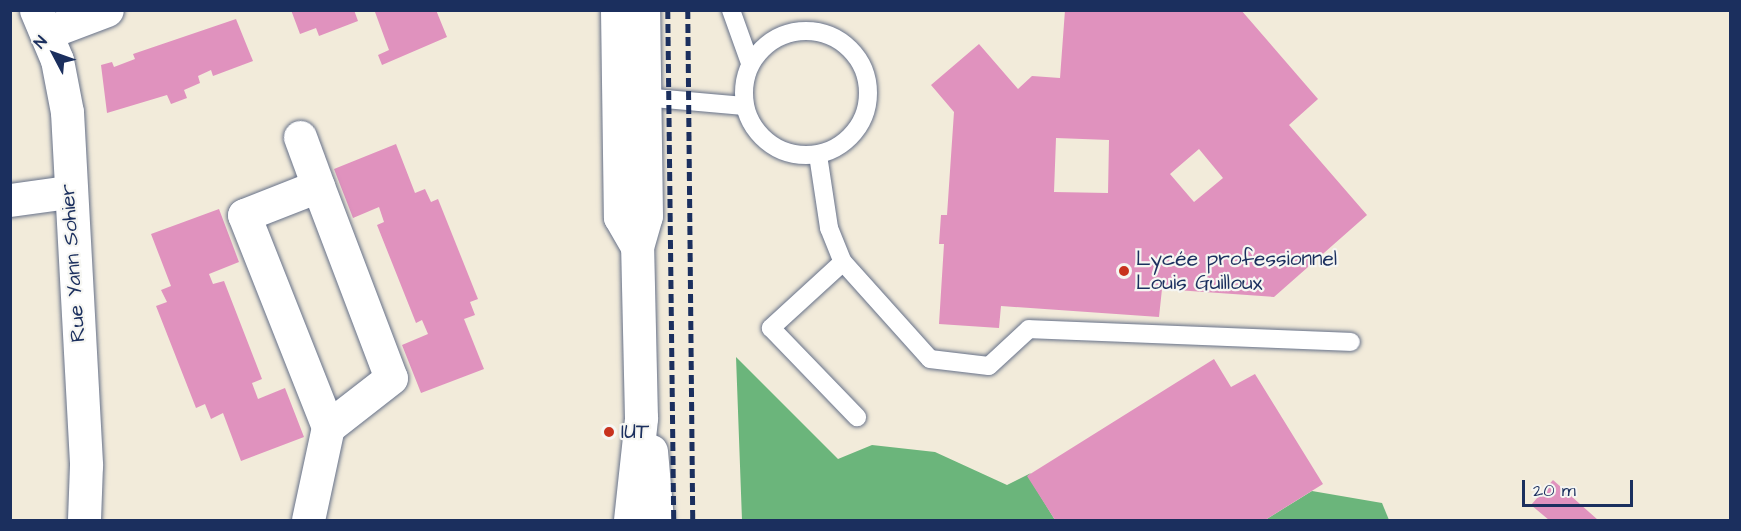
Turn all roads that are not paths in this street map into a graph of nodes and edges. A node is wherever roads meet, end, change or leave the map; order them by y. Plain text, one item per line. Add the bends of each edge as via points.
1 (107, 10) edge
2 (617, 10) edge
3 (643, 10) edge
4 (731, 10) edge
5 (41, 22) edge
6 (750, 63) junction
7 (643, 97) junction
8 (744, 106) junction
9 (300, 137) dead end
10 (818, 155) junction
11 (318, 186) junction
12 (68, 192) junction
13 (10, 200) edge
14 (637, 247) junction
15 (843, 262) junction
16 (1351, 342) dead end
17 (857, 417) dead end
18 (641, 418) junction
19 (328, 427) junction
20 (85, 520) edge
21 (308, 520) edge
22 (630, 520) edge
23 (657, 520) edge

1 - 5 street
2 - 14 street via 620,217
3 - 7 street
4 - 6 lane
5 - 12 street, Rue Yann Sohier via 67,112
6 - 8 lane
6 - 10 lane via 764,46 798,30 820,31 855,54 868,84 861,124 847,141
7 - 8 lane
7 - 14 street via 646,216
8 - 10 lane via 752,126 770,145 790,154
9 - 11 street
10 - 15 lane via 829,228
11 - 19 street via 391,378
11 - 19 street via 244,215
12 - 13 street
12 - 20 street, Rue Yann Sohier via 86,465
14 - 18 street
15 - 16 lane via 930,359 989,366 1029,328
15 - 17 lane via 771,328
18 - 22 street
18 - 23 street via 651,452
19 - 21 street

